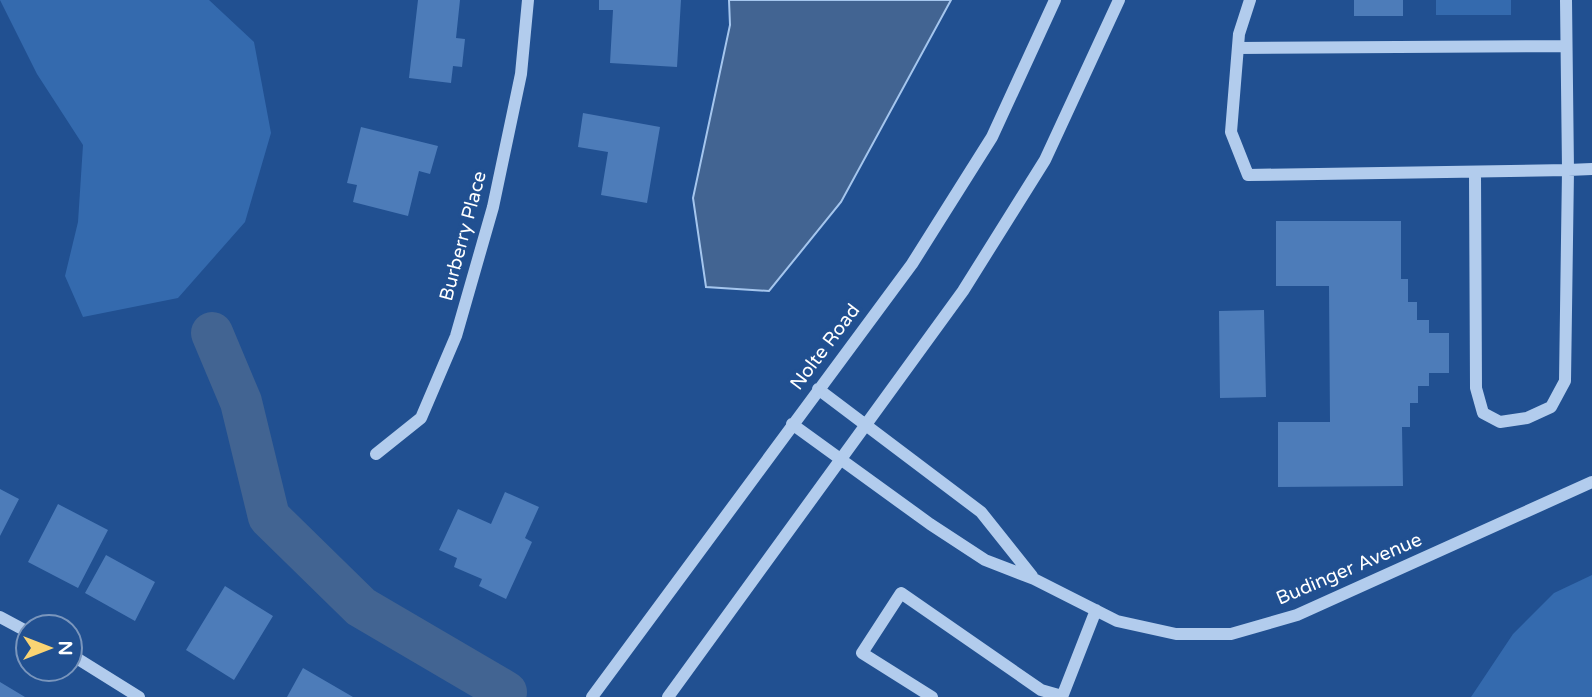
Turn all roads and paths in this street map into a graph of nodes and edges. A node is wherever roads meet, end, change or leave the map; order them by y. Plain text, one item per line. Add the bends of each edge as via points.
1 (528, 0) edge
2 (1055, 0) edge
3 (1119, 0) edge
4 (1250, 0) edge
5 (1566, 0) edge
6 (1566, 47) junction
7 (1238, 48) junction
8 (1592, 169) edge
9 (1568, 170) junction
10 (1475, 173) junction
11 (818, 389) junction
12 (792, 424) junction
13 (868, 424) junction
14 (376, 454) dead end
15 (841, 461) junction
16 (1592, 482) edge
17 (1034, 579) junction
18 (1096, 610) junction
19 (84, 663) edge
20 (1062, 696) edge
21 (139, 697) edge
22 (592, 697) edge
23 (668, 697) edge
24 (932, 697) edge

1 - 14 street, Burberry Place via 521,74 493,207 456,336 421,418
2 - 11 street, Nolte Road via 992,137 912,264
3 - 13 street via 1045,160 963,290
4 - 7 street
5 - 6 street
6 - 7 street
6 - 9 street
7 - 10 street via 1231,132 1248,175
8 - 9 street
9 - 10 street
9 - 10 street via 1565,381 1551,407 1527,418 1500,422 1483,413 1476,388
11 - 12 street, Nolte Road
11 - 13 street, Budinger Avenue
12 - 15 street, Budinger Avenue
12 - 22 street, Nolte Road
13 - 15 street
13 - 17 street, Budinger Avenue via 981,512
15 - 17 street, Budinger Avenue via 985,560
15 - 23 street
16 - 18 street, Budinger Avenue via 1297,615 1231,635 1176,635 1117,621
17 - 18 street, Budinger Avenue
18 - 20 street
19 - 21 street
20 - 24 street via 1041,690 901,593 862,653

